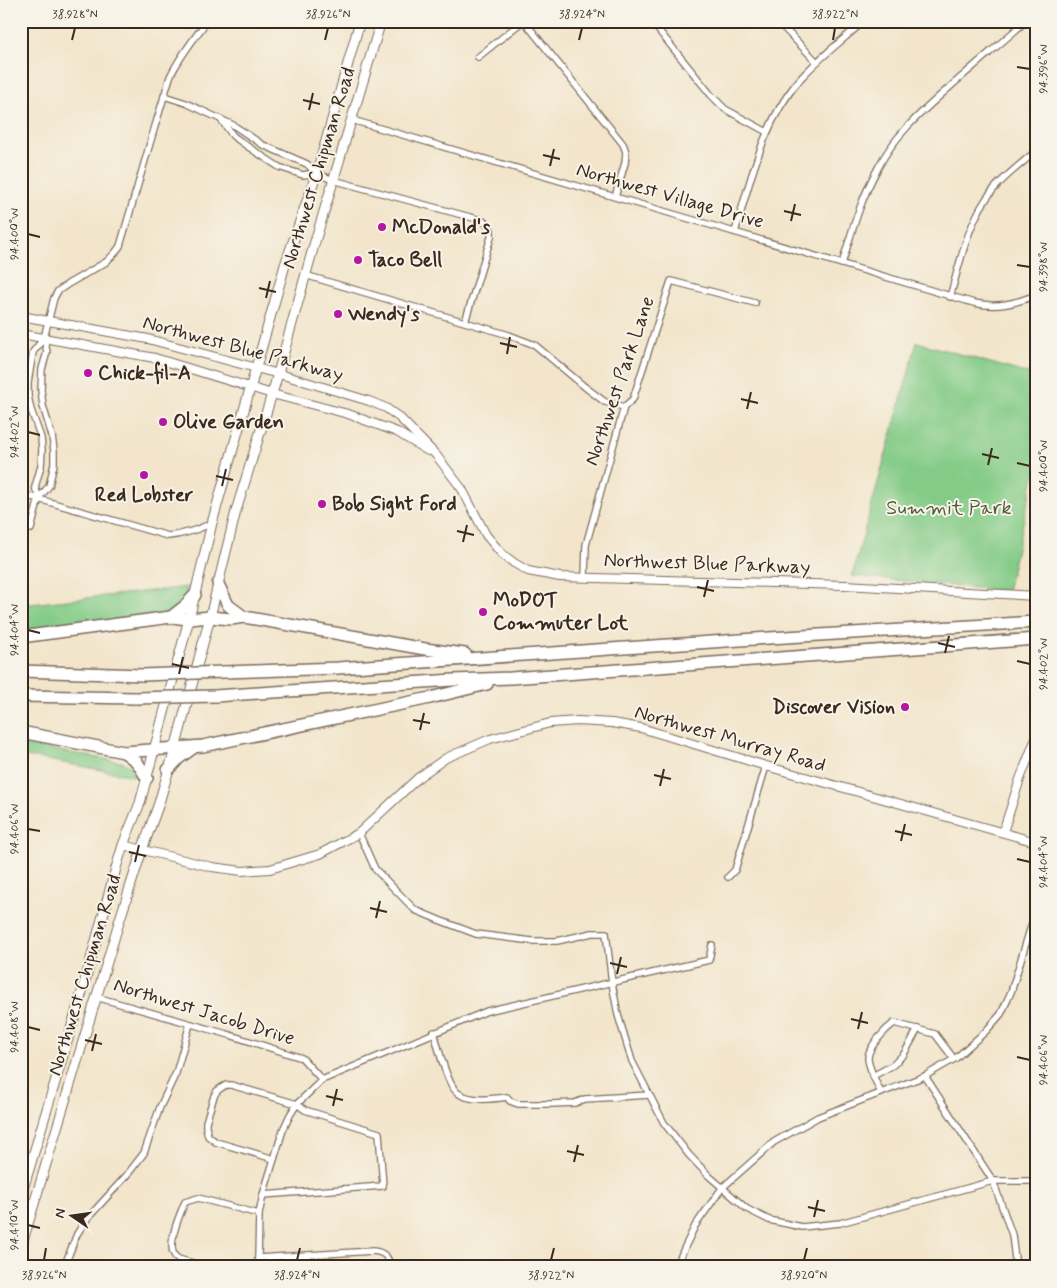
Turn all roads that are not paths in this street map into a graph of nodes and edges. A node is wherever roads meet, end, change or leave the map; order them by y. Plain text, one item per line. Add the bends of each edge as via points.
1 (207, 21) edge
2 (360, 21) edge
3 (380, 21) edge
4 (524, 21) edge
5 (651, 21) edge
6 (777, 21) edge
7 (864, 21) edge
8 (1026, 21) edge
9 (478, 57) dead end
10 (817, 62) junction
11 (164, 96) junction
12 (221, 120) junction
13 (352, 120) junction
14 (767, 132) junction
15 (1036, 151) edge
16 (316, 173) junction
17 (333, 180) junction
18 (615, 197) junction
19 (735, 232) junction
20 (842, 264) junction
21 (305, 275) junction
22 (1036, 295) edge
23 (950, 297) junction
24 (755, 303) dead end
25 (21, 316) edge
26 (49, 321) junction
27 (465, 322) junction
28 (21, 334) edge
29 (44, 338) junction
30 (256, 368) junction
31 (278, 374) junction
32 (250, 388) junction
33 (272, 394) junction
34 (624, 407) junction
35 (436, 455) junction
36 (21, 494) edge
37 (39, 498) junction
38 (212, 524) junction
39 (31, 529) dead end
40 (585, 577) junction
41 (218, 584) junction
42 (195, 595) junction
43 (1036, 596) edge
44 (171, 617) junction
45 (210, 617) junction
46 (244, 617) junction
47 (189, 619) junction
48 (1036, 622) edge
49 (21, 637) edge
50 (1036, 639) edge
51 (488, 658) junction
52 (21, 671) edge
53 (511, 678) junction
54 (21, 696) edge
55 (21, 732) edge
56 (1036, 738) edge
57 (195, 747) junction
58 (174, 749) junction
59 (154, 750) junction
60 (124, 752) junction
61 (766, 766) junction
62 (168, 770) junction
63 (147, 778) junction
64 (1003, 832) junction
65 (359, 833) junction
66 (1036, 842) edge
67 (123, 845) junction
68 (142, 850) junction
69 (728, 877) dead end
70 (1036, 910) edge
71 (712, 945) dead end
72 (89, 966) junction
73 (612, 983) junction
74 (96, 997) junction
75 (190, 1024) junction
76 (918, 1029) junction
77 (434, 1032) junction
78 (954, 1059) junction
79 (873, 1076) junction
80 (925, 1076) junction
81 (322, 1080) junction
82 (881, 1093) junction
83 (649, 1095) junction
84 (297, 1104) junction
85 (274, 1159) junction
86 (993, 1181) junction
87 (1036, 1181) edge
88 (722, 1188) junction
89 (263, 1195) junction
90 (21, 1196) edge
91 (259, 1214) junction
92 (21, 1247) edge
93 (258, 1258) junction
94 (64, 1267) edge
95 (207, 1267) edge
96 (259, 1267) edge
97 (390, 1267) edge
98 (676, 1267) edge
99 (1016, 1267) edge

1 - 11 street via 173,70
2 - 16 main road, Northwest Chipman Road
3 - 13 main road, Northwest Chipman Road
4 - 9 street
4 - 18 street via 623,144 625,163
5 - 14 street via 725,109
6 - 10 street
7 - 10 street
8 - 20 street via 916,117 898,137 868,189
10 - 14 street via 787,96
11 - 12 street
11 - 26 street via 120,246 106,262 58,292
12 - 16 street via 263,145 307,164
12 - 16 street via 233,136 279,166 303,176
13 - 17 main road, Northwest Chipman Road
13 - 18 street, Northwest Village Drive
14 - 19 street
15 - 23 street via 1003,180 982,207 969,232
16 - 17 street
16 - 30 main road, Northwest Chipman Road via 284,264
17 - 21 main road, Northwest Chipman Road
17 - 27 street via 481,220 490,226 491,237
18 - 19 street, Northwest Village Drive
19 - 20 street, Northwest Village Drive
20 - 23 street, Northwest Village Drive
21 - 27 street
21 - 31 main road, Northwest Chipman Road
22 - 23 street, Northwest Village Drive via 1010,305 986,306
24 - 34 street, Northwest Park Lane via 671,280 633,399
25 - 26 street, Northwest Blue Parkway
26 - 29 street
26 - 30 street, Northwest Blue Parkway via 148,339
27 - 34 street via 534,345 605,402
28 - 29 street, Northwest Blue Parkway
29 - 32 street, Northwest Blue Parkway via 155,358
29 - 37 street via 47,352 41,390 52,436 54,464 49,486
29 - 37 street via 33,352 28,382 31,410 41,438 41,466 35,487
30 - 31 street, Northwest Blue Parkway
30 - 32 main road, Northwest Chipman Road
31 - 33 main road, Northwest Chipman Road
31 - 35 street, Northwest Blue Parkway via 386,408
32 - 33 street, Northwest Blue Parkway
32 - 38 main road, Northwest Chipman Road
33 - 35 street, Northwest Blue Parkway via 374,422
33 - 41 main road, Northwest Chipman Road via 236,511
34 - 40 street, Northwest Park Lane via 586,545
35 - 40 street, Northwest Blue Parkway via 462,489 486,535 501,553 528,571 560,577
36 - 37 street
37 - 38 street via 168,536 180,536
37 - 39 street
38 - 42 main road, Northwest Chipman Road
40 - 43 street, Northwest Blue Parkway via 846,585
41 - 45 main road, Northwest Chipman Road
41 - 46 highway via 228,605
42 - 44 highway
42 - 47 main road, Northwest Chipman Road
44 - 47 highway
44 - 49 highway
45 - 46 highway
45 - 47 highway
45 - 58 main road, Northwest Chipman Road
46 - 51 highway
47 - 59 main road, Northwest Chipman Road
48 - 51 highway
50 - 53 highway
51 - 52 highway, bridge via 338,668 142,675
53 - 54 highway, bridge via 215,696
53 - 57 highway
55 - 60 highway
56 - 64 street
57 - 58 highway
57 - 62 highway
58 - 59 highway
58 - 62 main road, Northwest Chipman Road
59 - 60 highway
59 - 63 main road, Northwest Chipman Road
60 - 63 highway via 137,762
61 - 64 street, Northwest Murray Road
61 - 65 street, Northwest Murray Road via 641,728 578,721 550,723 490,739 446,758 419,777
61 - 69 street via 735,870
62 - 68 main road, Northwest Chipman Road
63 - 67 main road, Northwest Chipman Road
64 - 66 street, Northwest Murray Road
65 - 68 street, Northwest Murray Road via 320,854 270,870 212,867
65 - 73 street via 374,870 415,910 439,920 476,934 532,941 557,941 606,933
67 - 68 street, Northwest Murray Road
67 - 72 main road, Northwest Chipman Road
68 - 74 main road, Northwest Chipman Road
70 - 78 street via 1001,1014
71 - 73 street via 709,960
72 - 74 main road via 91,987
72 - 90 main road, Northwest Chipman Road
73 - 77 street via 487,1011
73 - 83 street via 632,1061
74 - 75 street, Northwest Jacob Drive
74 - 92 main road, Northwest Chipman Road
75 - 81 street, Northwest Jacob Drive via 302,1058
75 - 94 street via 176,1073 144,1153 86,1220
76 - 78 street via 935,1034
76 - 79 street via 904,1054 893,1065
76 - 79 street via 894,1023 888,1028 870,1050 868,1058
77 - 81 street
77 - 83 street via 449,1080 456,1092 463,1096 485,1100 507,1097 518,1104 551,1104
78 - 80 street
79 - 82 street
80 - 82 street
80 - 86 street
81 - 84 street
82 - 88 street via 818,1117 774,1142
83 - 88 street via 664,1123 684,1149
84 - 85 street via 283,1130
84 - 85 street via 231,1085 221,1088 214,1096 206,1122 208,1136 216,1142
84 - 89 street via 305,1110 379,1133 383,1186
85 - 89 street
86 - 87 street
86 - 88 street via 840,1223 802,1227 769,1220 747,1209
86 - 99 street via 1012,1235
88 - 98 street via 695,1226
89 - 91 street
91 - 93 street
91 - 95 street via 198,1198 185,1202 171,1244 172,1252 177,1258
93 - 96 street
93 - 97 street via 373,1251 386,1256

